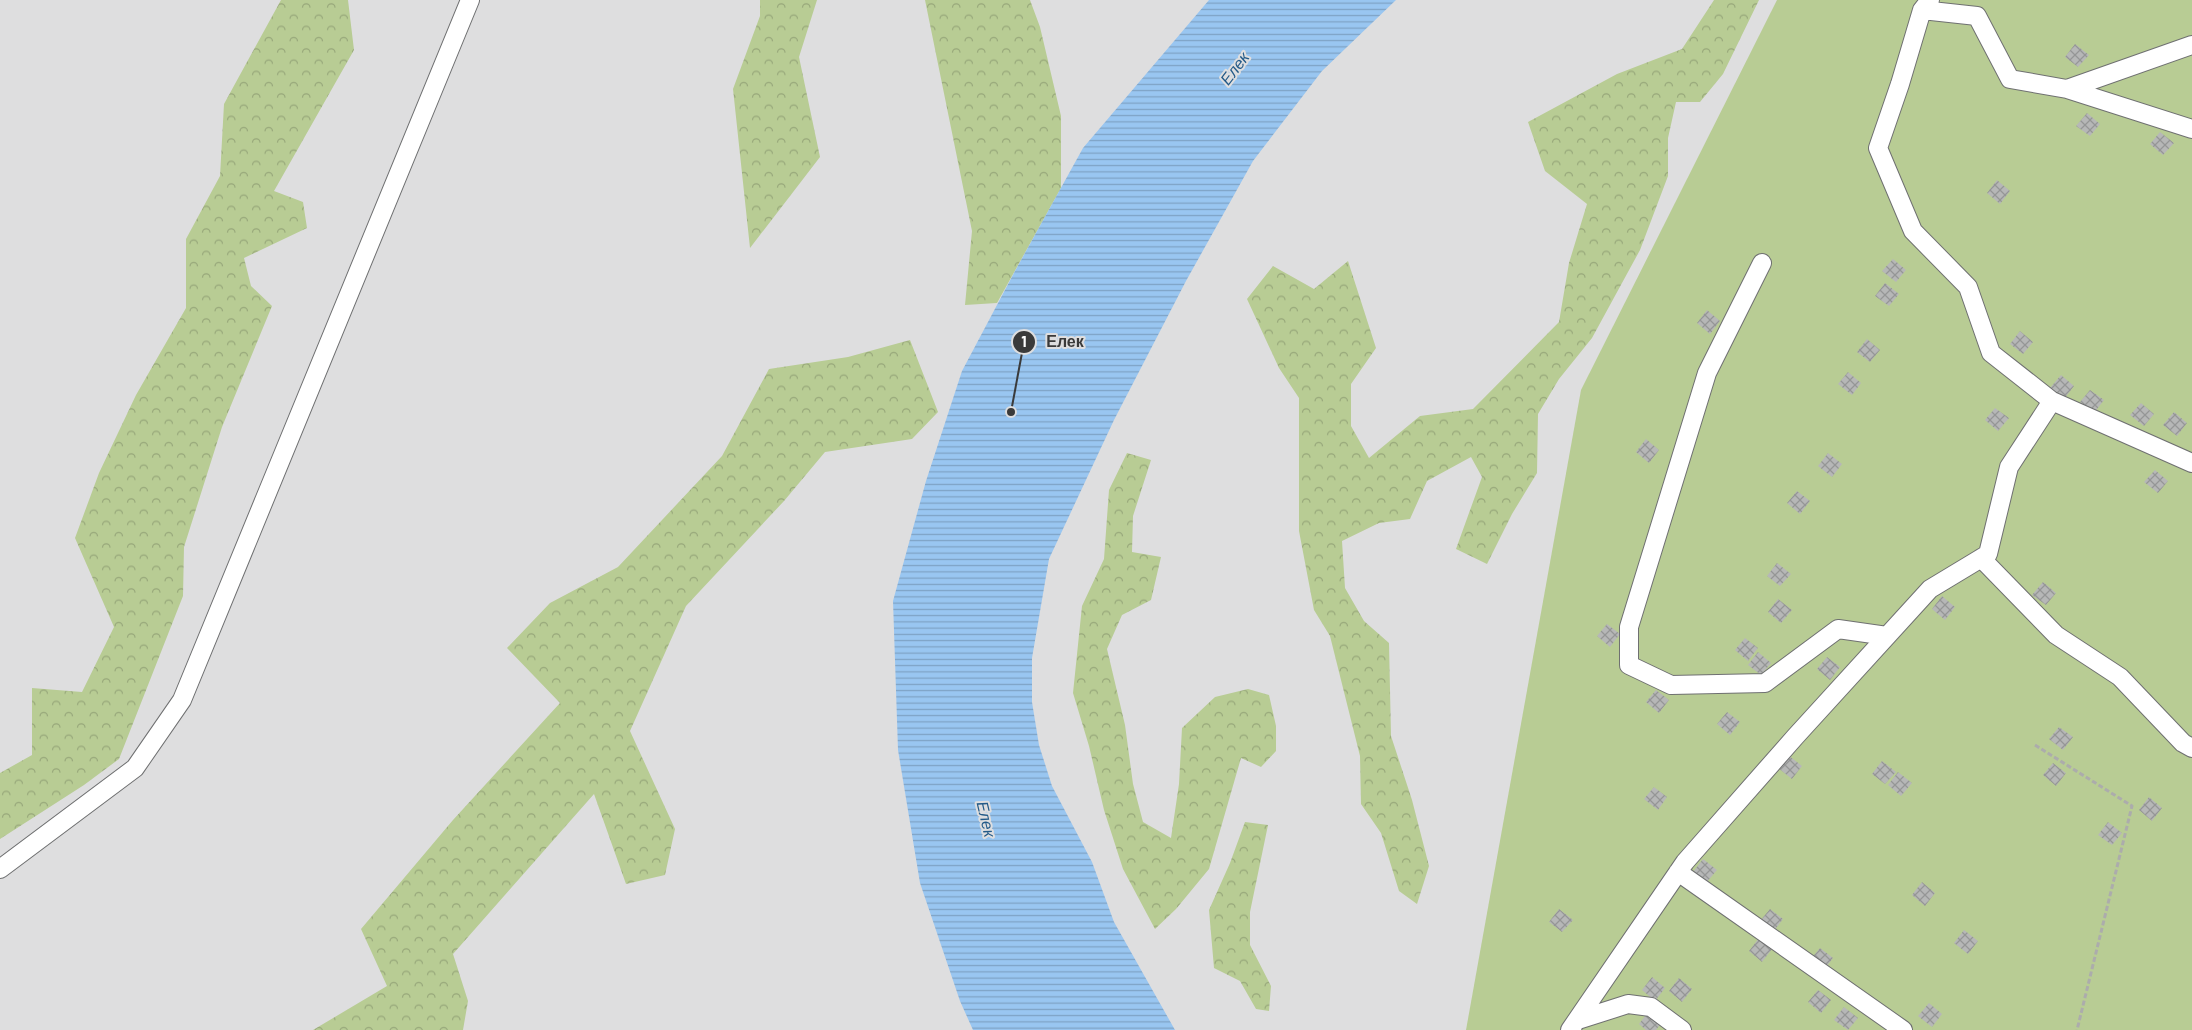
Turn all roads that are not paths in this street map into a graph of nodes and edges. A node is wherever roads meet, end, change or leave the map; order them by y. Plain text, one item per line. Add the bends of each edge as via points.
1 (470, 0) edge
2 (1926, 5) edge
3 (2192, 45) edge
4 (2067, 90) junction
5 (2192, 129) edge
6 (1762, 263) dead end
7 (2052, 402) junction
8 (2192, 463) edge
9 (1980, 558) junction
10 (1887, 636) junction
11 (2192, 748) edge
12 (0, 869) edge
13 (1678, 872) junction
14 (1574, 1025) edge
15 (1682, 1030) edge
16 (1903, 1030) edge

1 - 12 lane via 182,700 134,768
2 - 4 lane via 1977,16 2010,79
2 - 7 lane via 1878,148 1913,232 1968,287 1991,353
3 - 4 lane
4 - 5 lane
6 - 10 lane via 1707,373 1629,628 1629,665 1671,685 1765,683 1838,629
7 - 8 lane
7 - 9 lane via 2009,467 1988,554
9 - 10 lane via 1930,589
9 - 11 lane via 2056,635 2120,677 2183,743
10 - 13 lane
13 - 14 lane
13 - 16 lane
14 - 15 lane via 1628,1004 1652,1007

